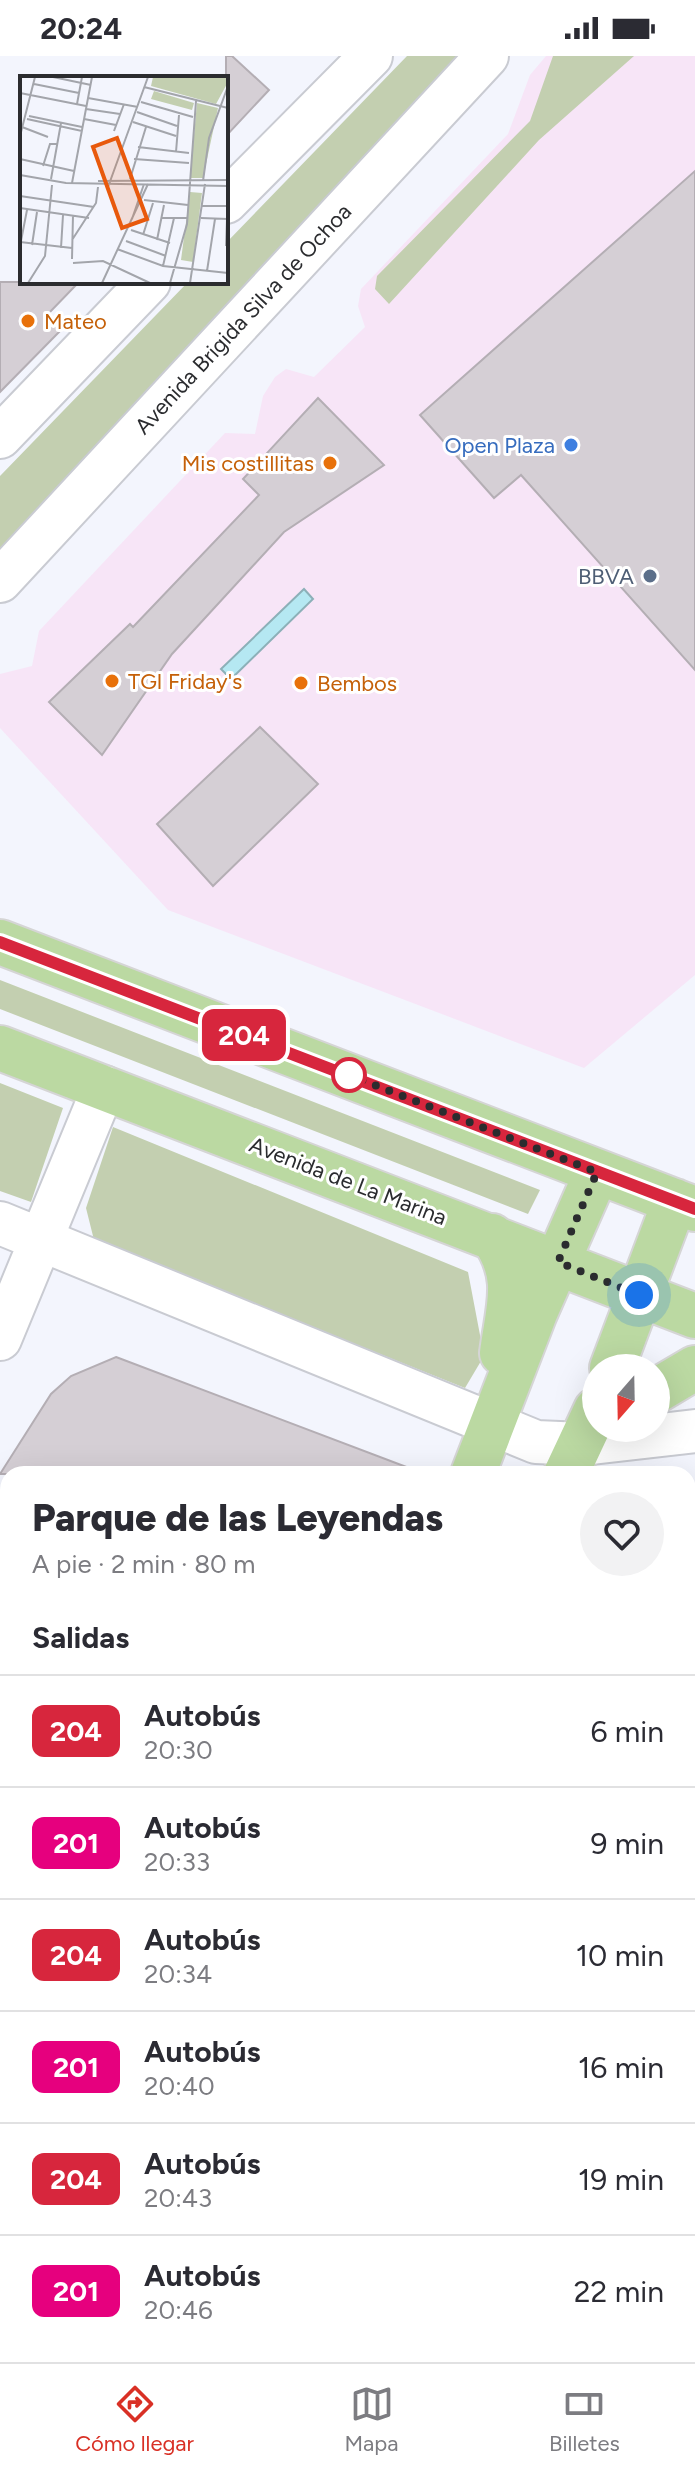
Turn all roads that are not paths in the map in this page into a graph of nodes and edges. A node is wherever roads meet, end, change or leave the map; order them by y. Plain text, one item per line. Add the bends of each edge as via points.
1 (371, 56) edge
2 (487, 56) edge
3 (228, 200) edge
4 (147, 284) edge
5 (0, 437) edge
6 (0, 581) edge
7 (0, 912) edge
8 (0, 942) edge
9 (47, 961) junction
10 (0, 1048) edge
11 (104, 1087) junction
12 (597, 1172) junction
13 (685, 1205) edge
14 (0, 1223) edge
15 (492, 1236) junction
16 (42, 1240) junction
17 (558, 1262) junction
18 (639, 1295) junction
19 (695, 1316) edge
20 (0, 1339) edge
21 (617, 1354) edge
22 (695, 1368) edge
23 (670, 1383) edge
24 (493, 1423) junction
25 (695, 1431) edge
26 (670, 1433) edge
27 (582, 1439) edge
28 (476, 1466) edge

1 - 3 street
2 - 6 street, Avenida Brigida Silva de Ochoa
4 - 5 street
7 - 9 main road
8 - 9 main road
9 - 12 main road
10 - 11 main road, Avenida de La Marina
11 - 15 main road, Avenida de La Marina
11 - 16 street
12 - 13 main road
12 - 17 main road
13 - 18 main road
14 - 16 street
15 - 17 main road, Avenida de La Marina
15 - 24 main road via 507,1259 512,1281
16 - 20 street
16 - 24 street
17 - 18 main road, Avenida de La Marina
17 - 24 main road
18 - 19 main road, Avenida de La Marina
18 - 21 main road
22 - 23 main road
24 - 27 street via 536,1442
24 - 28 main road
25 - 26 street

